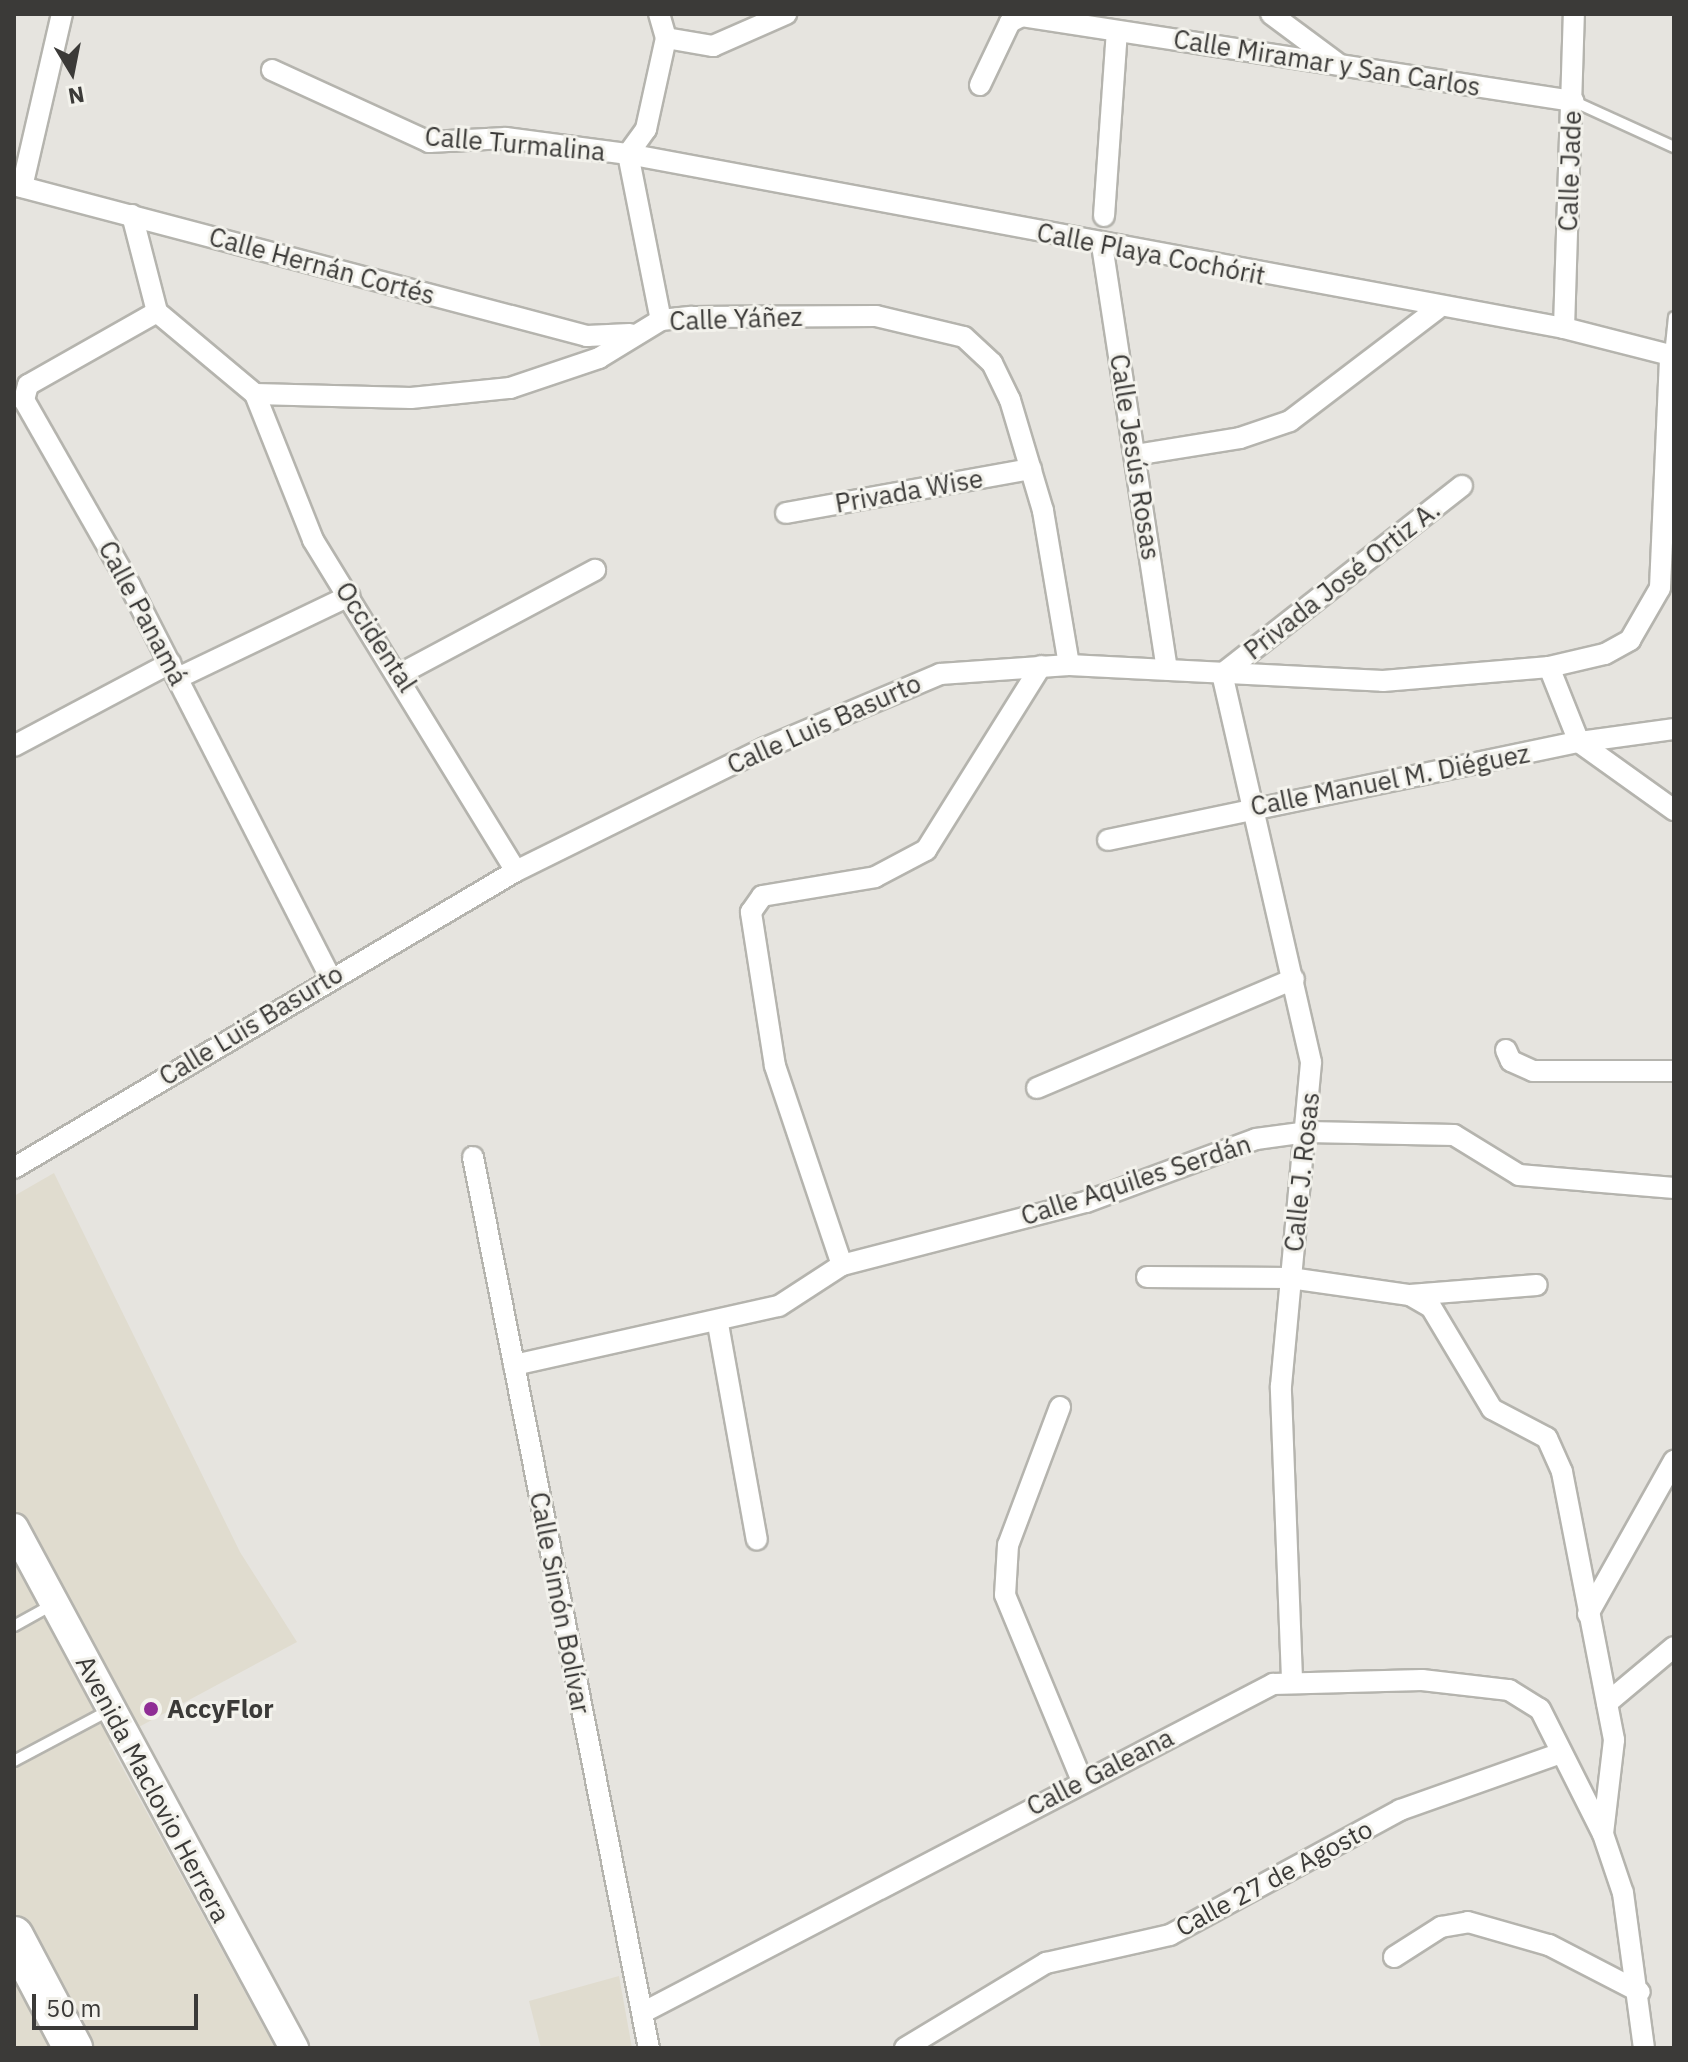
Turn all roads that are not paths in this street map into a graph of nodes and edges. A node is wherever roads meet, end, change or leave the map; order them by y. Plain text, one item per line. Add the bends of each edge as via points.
1 (62, 14) edge
2 (659, 14) edge
3 (786, 14) edge
4 (1271, 14) edge
5 (1574, 14) edge
6 (761, 22) edge
7 (1117, 31) junction
8 (666, 38) junction
9 (1340, 65) junction
10 (272, 70) dead end
11 (980, 85) dead end
12 (1573, 101) junction
13 (1674, 147) edge
14 (628, 154) junction
15 (18, 186) edge
16 (132, 215) junction
17 (1104, 216) dead end
18 (1102, 245) junction
19 (1437, 309) junction
20 (157, 312) junction
21 (1674, 317) edge
22 (661, 320) junction
23 (1564, 328) junction
24 (630, 334) junction
25 (1672, 356) edge
26 (255, 394) junction
27 (1135, 455) junction
28 (1031, 469) junction
29 (1462, 486) dead end
30 (786, 513) dead end
31 (1670, 558) edge
32 (595, 570) dead end
33 (349, 596) junction
34 (1069, 665) junction
35 (1041, 666) junction
36 (1549, 667) junction
37 (1167, 669) junction
38 (174, 670) junction
39 (402, 673) junction
40 (1222, 674) junction
41 (1674, 729) edge
42 (1579, 742) junction
43 (14, 746) edge
44 (1251, 808) junction
45 (1674, 810) edge
46 (1108, 840) dead end
47 (516, 871) junction
48 (330, 977) junction
49 (1294, 979) junction
50 (1506, 1050) dead end
51 (1674, 1071) edge
52 (1037, 1088) dead end
53 (1307, 1132) junction
54 (473, 1157) dead end
55 (14, 1168) edge
56 (1674, 1188) edge
57 (842, 1265) junction
58 (1147, 1277) dead end
59 (1290, 1278) junction
60 (1537, 1285) dead end
61 (1410, 1295) junction
62 (718, 1324) junction
63 (514, 1365) junction
64 (1060, 1407) dead end
65 (1674, 1461) edge
66 (14, 1528) edge
67 (757, 1540) dead end
68 (22, 1563) edge
69 (54, 1604) junction
70 (1588, 1614) junction
71 (14, 1626) edge
72 (1674, 1647) edge
73 (1292, 1679) junction
74 (1607, 1703) junction
75 (110, 1710) junction
76 (1561, 1753) junction
77 (14, 1761) edge
78 (1082, 1781) junction
79 (1603, 1834) junction
80 (14, 1936) edge
81 (1394, 1957) dead end
82 (1640, 1992) junction
83 (642, 2013) junction
84 (73, 2048) edge
85 (294, 2048) edge
86 (649, 2048) edge
87 (905, 2048) edge
88 (1644, 2048) edge

1 - 15 street
2 - 8 street
3 - 6 street
4 - 9 street
5 - 12 street, Calle Jade
6 - 8 street via 713,46
7 - 9 street, Calle Miramar y San Carlos
7 - 11 street, Calle Miramar y San Carlos via 1015,18
7 - 17 street
8 - 14 street via 646,129
9 - 12 street, Calle Miramar y San Carlos
10 - 14 street, Calle Turmalina via 429,142 506,138
12 - 13 lane
12 - 23 street, Calle Jade
14 - 18 street, Calle Playa Cochórit
14 - 22 street
15 - 16 street, Calle Hernán Cortés
16 - 20 street
16 - 24 street, Calle Hernán Cortés via 587,336
18 - 19 street, Calle Playa Cochórit
18 - 27 street, Calle Jesús Rosas
19 - 23 street, Calle Playa Cochórit
19 - 27 street via 1290,421 1240,438
20 - 26 street
20 - 38 street, Calle Panamá via 23,392
21 - 25 lane
22 - 24 street, Calle Yáñez
22 - 28 street, Calle Yáñez via 876,316 930,323 964,337 992,363
23 - 25 street, Calle Playa Cochórit
24 - 26 street, Calle Yáñez via 599,358 510,388 411,398
25 - 31 street, Calle Luis Basurto
26 - 33 street, Occidental via 313,540
27 - 37 street, Calle Jesús Rosas
28 - 30 street, Privada Wise
28 - 34 street, Calle Yáñez
29 - 40 street, Privada José Ortiz A.
31 - 36 street, Calle Luis Basurto via 1650,613 1630,640
32 - 39 street
33 - 38 street
33 - 39 street, Occidental
34 - 35 street, Calle Luis Basurto
34 - 37 street, Calle Luis Basurto
35 - 47 street, Calle Luis Basurto via 940,674 907,685
35 - 57 street via 926,850 875,877 762,896 751,912 775,1066
36 - 40 street, Calle Luis Basurto via 1383,681
36 - 42 street
37 - 40 street, Calle Luis Basurto
38 - 43 street
38 - 48 street, Calle Panamá
39 - 47 street, Occidental
40 - 44 street, Calle J. Rosas
41 - 42 street, Calle Manuel M. Diéguez
42 - 44 street, Calle Manuel M. Diéguez
42 - 45 street
44 - 46 street, Calle Manuel M. Diéguez
44 - 49 street, Calle J. Rosas
47 - 48 street, Calle Luis Basurto
48 - 55 street, Calle Luis Basurto
49 - 52 street
49 - 53 street, Calle J. Rosas via 1311,1062
50 - 51 street via 1511,1061 1533,1071
53 - 56 street, Calle Aquiles Serdán via 1454,1135 1519,1175
53 - 57 street, Calle Aquiles Serdán via 1256,1139 1086,1202
53 - 59 street, Calle J. Rosas
54 - 63 street, Calle Simón Bolívar
57 - 62 street, Calle Aquiles Serdán via 779,1306
58 - 59 street
59 - 61 street
59 - 73 street, Calle J. Rosas via 1281,1452
60 - 61 street
61 - 70 street via 1436,1315 1492,1409 1532,1427 1557,1453
62 - 63 street, Calle Aquiles Serdán
62 - 67 street
63 - 83 street, Calle Simón Bolívar
64 - 78 street via 1008,1545 1005,1595
65 - 70 street
66 - 68 street, Avenida Maclovio Herrera
68 - 69 street, Avenida Maclovio Herrera
69 - 71 lane
69 - 75 street, Avenida Maclovio Herrera
70 - 74 street
72 - 74 street
73 - 76 street, Calle Galeana via 1509,1690 1540,1709
73 - 78 street, Calle Galeana
74 - 79 street via 1614,1740
75 - 77 lane
75 - 85 street, Avenida Maclovio Herrera
76 - 79 street, Calle Galeana
76 - 87 street, Calle 27 de Agosto via 1400,1810 1170,1935 1046,1963
78 - 83 street, Calle Galeana
79 - 82 street, Calle Galeana via 1623,1893
80 - 84 highway
81 - 82 street via 1441,1927 1468,1922 1549,1945
82 - 88 street, Calle Galeana
83 - 86 street, Calle Simón Bolívar

